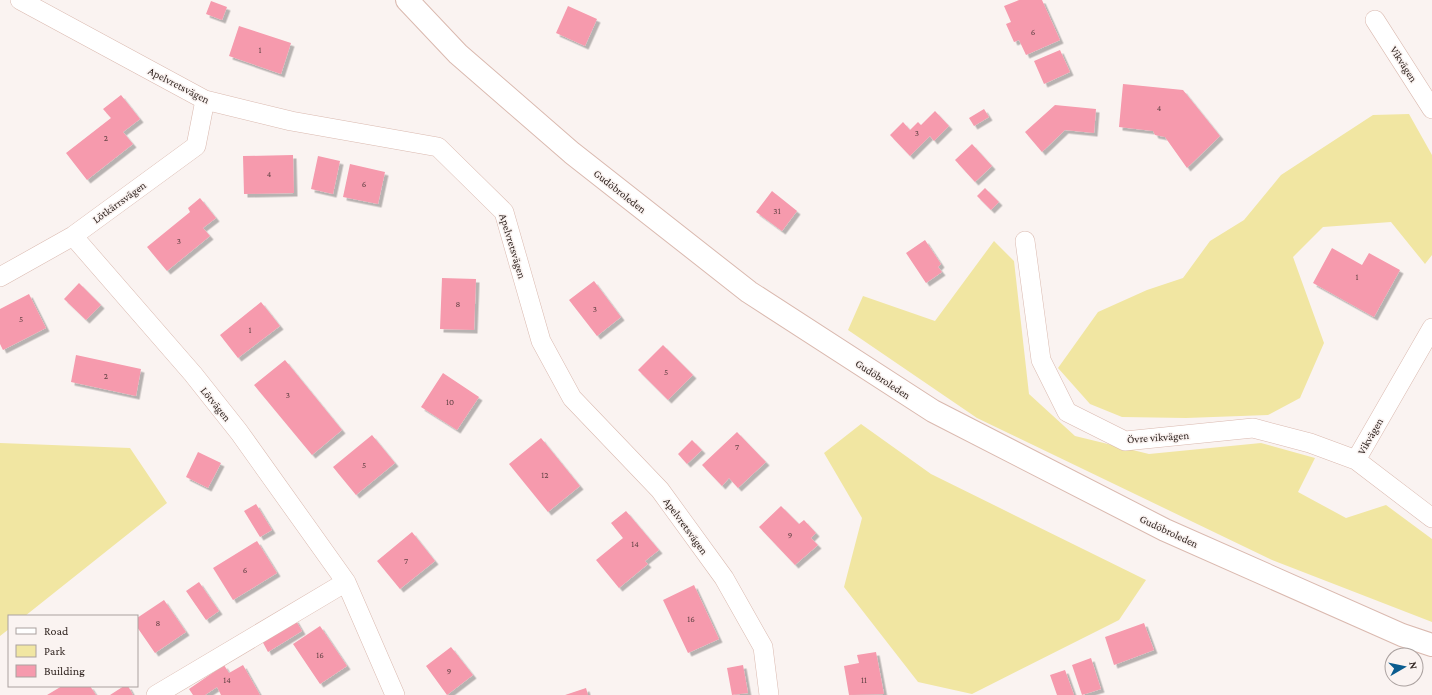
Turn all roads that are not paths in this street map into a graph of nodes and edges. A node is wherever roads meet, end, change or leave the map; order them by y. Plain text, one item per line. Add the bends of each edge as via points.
1 (20, 0) edge
2 (406, 0) edge
3 (1375, 20) dead end
4 (205, 100) junction
5 (1432, 109) edge
6 (73, 236) junction
7 (1025, 241) dead end
8 (0, 277) edge
9 (1432, 328) edge
10 (1356, 460) junction
11 (1432, 518) edge
12 (346, 582) junction
13 (1432, 645) edge
14 (156, 695) edge
15 (395, 695) edge
16 (769, 695) edge

1 - 4 street, Apelvretsvägen
2 - 13 main road, Gudöbroleden via 458,54 572,152 749,292 933,411 1165,530 1402,635
3 - 5 street, Vikvägen
4 - 6 street, Lötkärrsvägen via 196,146
4 - 16 street, Apelvretsvägen via 291,121 438,147 504,212 541,341 572,398 660,490 724,578 763,646
6 - 8 street, Lötkärrsvägen
6 - 12 street, Lötvägen via 193,374
7 - 10 street, Övre vikvägen via 1041,360 1067,412 1125,441 1253,428 1310,443
9 - 10 street, Vikvägen
10 - 11 street, Vikvägen
12 - 14 street
12 - 15 street, Lötvägen

